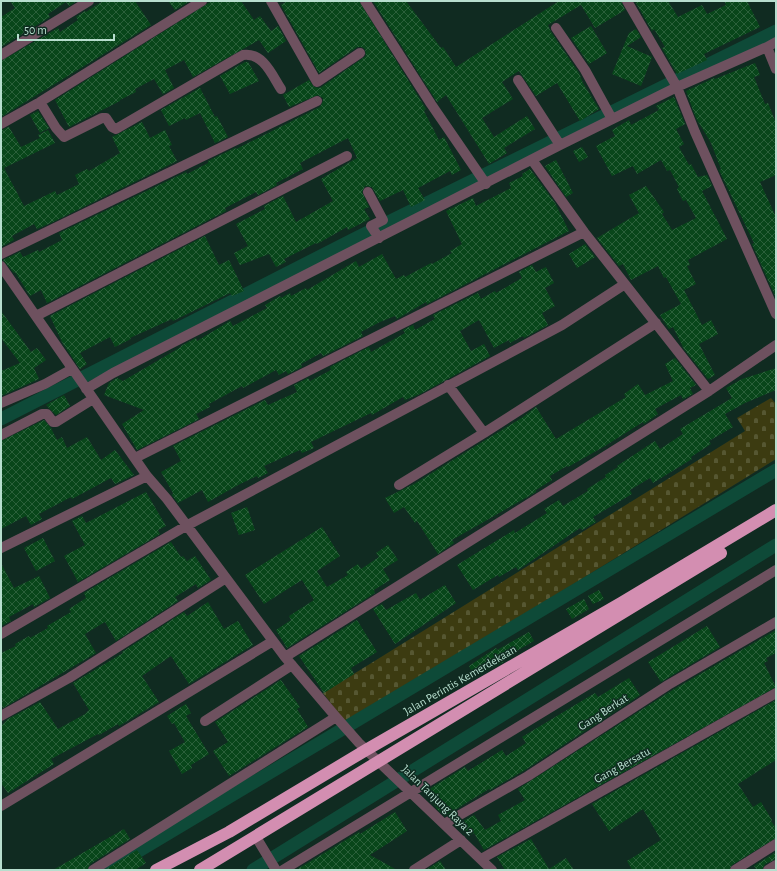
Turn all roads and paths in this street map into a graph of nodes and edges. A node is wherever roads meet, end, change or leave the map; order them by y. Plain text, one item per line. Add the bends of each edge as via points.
1 (89, 1) edge
2 (202, 1) edge
3 (271, 1) edge
4 (365, 1) edge
5 (627, 1) edge
6 (556, 28) dead end
7 (776, 42) edge
8 (766, 47) junction
9 (360, 53) dead end
10 (1, 55) edge
11 (776, 70) edge
12 (518, 80) dead end
13 (677, 87) junction
14 (281, 90) dead end
15 (317, 100) dead end
16 (40, 102) junction
17 (612, 117) junction
18 (1, 124) edge
19 (559, 143) junction
20 (347, 156) dead end
21 (532, 160) junction
22 (484, 182) junction
23 (368, 192) dead end
24 (584, 232) junction
25 (379, 238) junction
26 (1, 254) edge
27 (1, 266) edge
28 (625, 284) junction
29 (776, 314) edge
30 (36, 316) junction
31 (656, 323) junction
32 (776, 346) edge
33 (72, 369) junction
34 (448, 385) junction
35 (86, 388) junction
36 (709, 391) junction
37 (93, 399) junction
38 (1, 403) edge
39 (484, 433) junction
40 (1, 435) edge
41 (135, 458) junction
42 (147, 476) junction
43 (399, 485) dead end
44 (776, 510) edge
45 (776, 519) edge
46 (186, 526) junction
47 (1, 548) edge
48 (776, 570) edge
49 (226, 578) junction
50 (776, 622) edge
51 (1, 634) edge
52 (273, 642) junction
53 (289, 661) junction
54 (776, 692) edge
55 (1, 716) edge
56 (336, 717) junction
57 (205, 721) dead end
58 (363, 746) junction
59 (378, 762) junction
60 (412, 792) junction
61 (1, 806) edge
62 (444, 824) junction
63 (258, 840) junction
64 (461, 840) junction
65 (776, 844) edge
66 (480, 859) junction
67 (776, 864) edge
68 (275, 868) edge
69 (93, 870) edge
70 (156, 870) edge
71 (200, 870) edge
72 (284, 870) edge
73 (414, 870) edge
74 (492, 870) edge
75 (735, 870) edge
76 (768, 870) edge

1 - 10 street
2 - 16 street
3 - 9 street via 317,82
4 - 22 street via 430,104
5 - 13 street
6 - 17 street via 585,70
7 - 8 street
8 - 11 street
8 - 13 street
12 - 19 street
13 - 17 street
13 - 29 street
14 - 16 street via 262,60 247,54 116,128 112,128 106,118 102,118 64,137
15 - 26 street
16 - 18 street
17 - 19 street
19 - 21 street
20 - 30 street
21 - 22 street
21 - 24 street
22 - 25 street
23 - 25 street via 384,220 371,226
24 - 28 street
24 - 41 street
25 - 35 street
27 - 30 street, Jalan Tanjung Raya 2
28 - 31 street
28 - 34 street via 562,325
30 - 33 street, Jalan Tanjung Raya 2
31 - 36 street
31 - 39 street
32 - 36 street
33 - 35 street, Jalan Tanjung Raya 2
33 - 38 street
34 - 39 street
34 - 46 street
35 - 37 street, Jalan Tanjung Raya 2
36 - 53 street
37 - 40 street via 56,422 47,414 42,414
37 - 41 street, Jalan Tanjung Raya 2
39 - 43 street
41 - 42 street, Jalan Tanjung Raya 2
42 - 46 street, Jalan Tanjung Raya 2
42 - 47 street
44 - 58 highway, Jalan Perintis Kemerdekaan via 621,604
45 - 59 highway
46 - 49 street, Jalan Tanjung Raya 2
46 - 51 street
48 - 60 street
49 - 52 street, Jalan Tanjung Raya 2
49 - 55 street via 69,678
50 - 62 street, Gang Berkat via 668,685 528,776
52 - 53 street, Jalan Tanjung Raya 2
52 - 61 street
53 - 56 street, Jalan Tanjung Raya 2
53 - 57 street
54 - 66 street, Gang Bersatu
56 - 58 street, Jalan Tanjung Raya 2
56 - 69 street
58 - 59 street, Jalan Tanjung Raya 2
58 - 70 highway, Jalan Perintis Kemerdekaan via 229,832
59 - 60 street, Jalan Tanjung Raya 2
59 - 63 highway
60 - 62 street, Jalan Tanjung Raya 2
60 - 72 street
62 - 64 street, Jalan Tanjung Raya 2
63 - 68 street
63 - 71 highway
64 - 66 street, Jalan Tanjung Raya 2
64 - 73 street
65 - 75 street
66 - 74 street, Jalan Tanjung Raya 2
67 - 76 street

